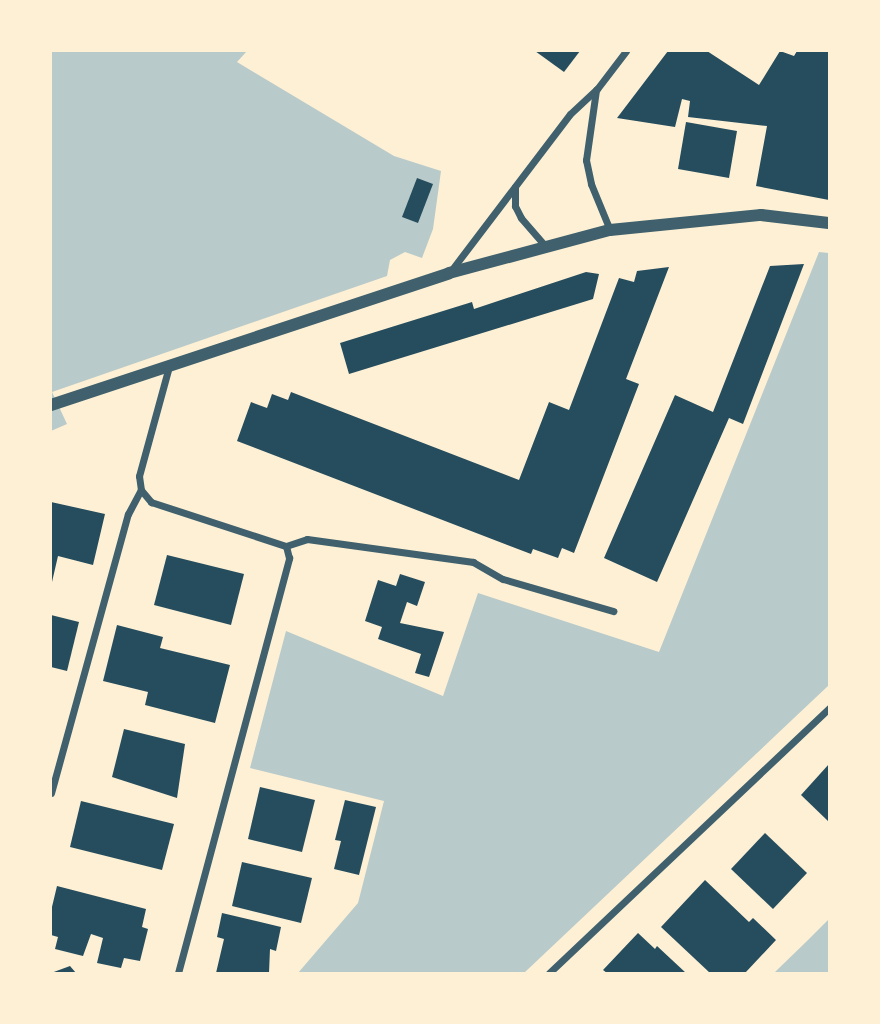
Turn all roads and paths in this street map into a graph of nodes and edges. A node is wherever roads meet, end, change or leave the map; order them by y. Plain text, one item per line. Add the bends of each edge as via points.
1 (626, 51) edge
2 (597, 89) junction
3 (515, 187) junction
4 (829, 223) edge
5 (610, 230) junction
6 (546, 247) junction
7 (449, 273) junction
8 (169, 365) junction
9 (51, 405) edge
10 (141, 490) junction
11 (286, 546) junction
12 (613, 611) dead end
13 (829, 708) edge
14 (51, 793) edge
15 (178, 973) edge
16 (549, 973) edge

1 - 2 street
2 - 3 street via 570,114
2 - 5 street via 586,135 586,160 590,184
3 - 6 street via 515,206 521,218
3 - 7 street
4 - 5 street via 761,215
5 - 6 street
6 - 7 street
7 - 8 street
8 - 9 street
8 - 10 street via 139,477
10 - 11 street via 151,502
10 - 14 street via 128,514
11 - 12 street via 307,539 473,562 503,579
11 - 15 street via 289,558
13 - 16 street

